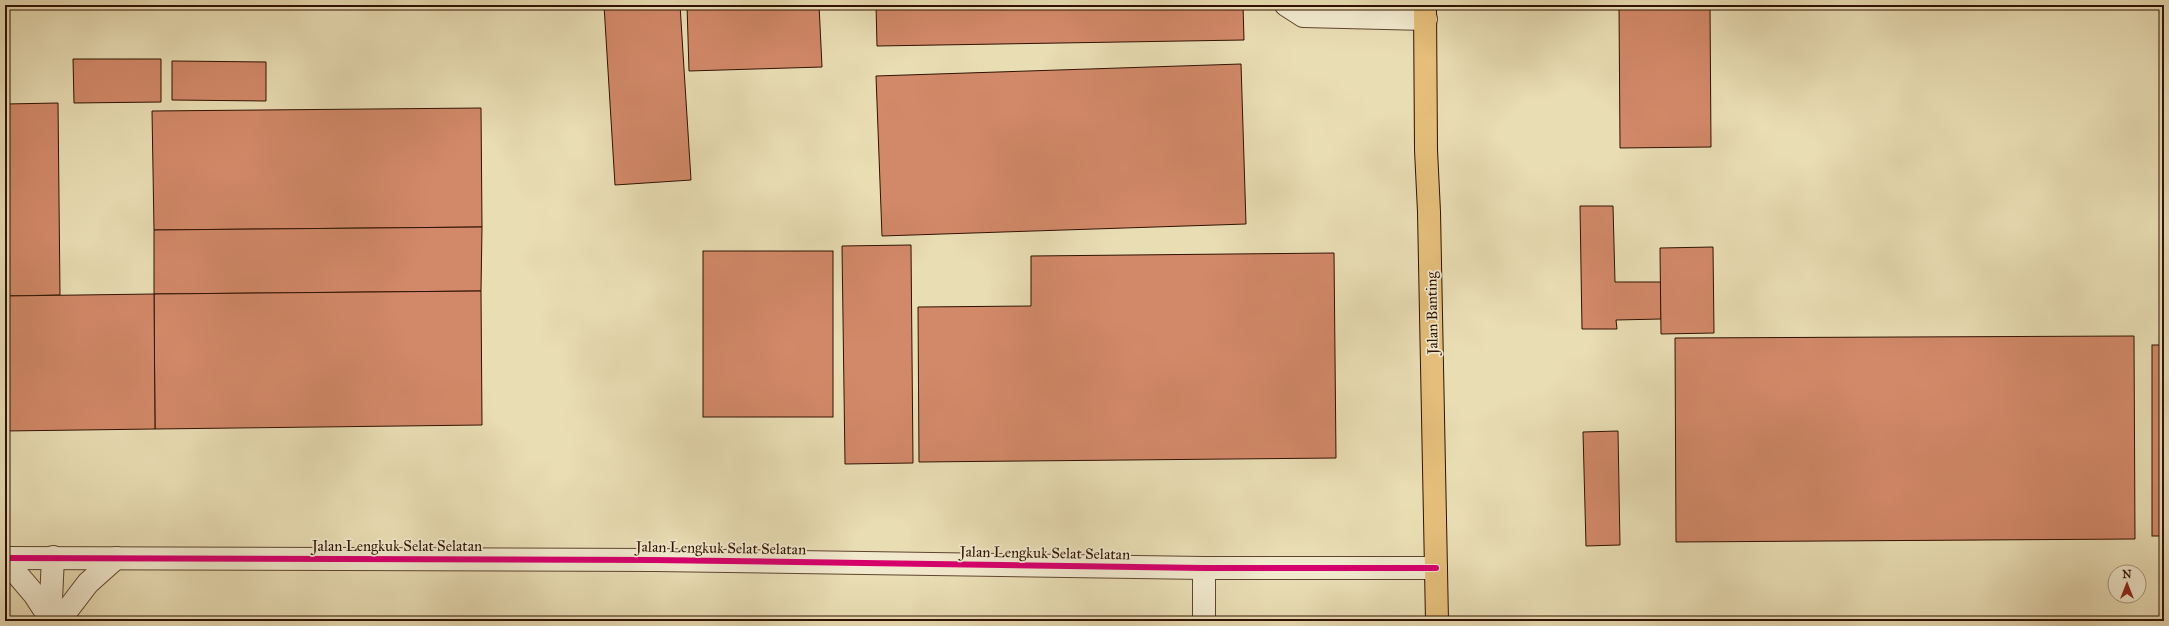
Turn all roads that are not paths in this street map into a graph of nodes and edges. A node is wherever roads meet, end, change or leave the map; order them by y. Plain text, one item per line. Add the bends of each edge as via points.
1 (1286, 5) edge
2 (1425, 12) edge
3 (53, 557) junction
4 (116, 558) junction
5 (5, 559) edge
6 (1204, 568) junction
7 (1436, 568) junction
8 (53, 621) edge
9 (1204, 621) edge
10 (1437, 621) edge

1 - 2 street via 1303,16
2 - 7 main road, Jalan Banting
3 - 4 street, Jalan Lengkuk Selat Selatan
3 - 5 street, Jalan Lengkuk Selat Selatan
3 - 8 street
4 - 6 street, Jalan Lengkuk Selat Selatan via 654,560
4 - 8 street via 88,583
5 - 8 street
6 - 7 street, Jalan Lengkuk Selat Selatan
6 - 9 street
7 - 10 main road, Jalan Banting

